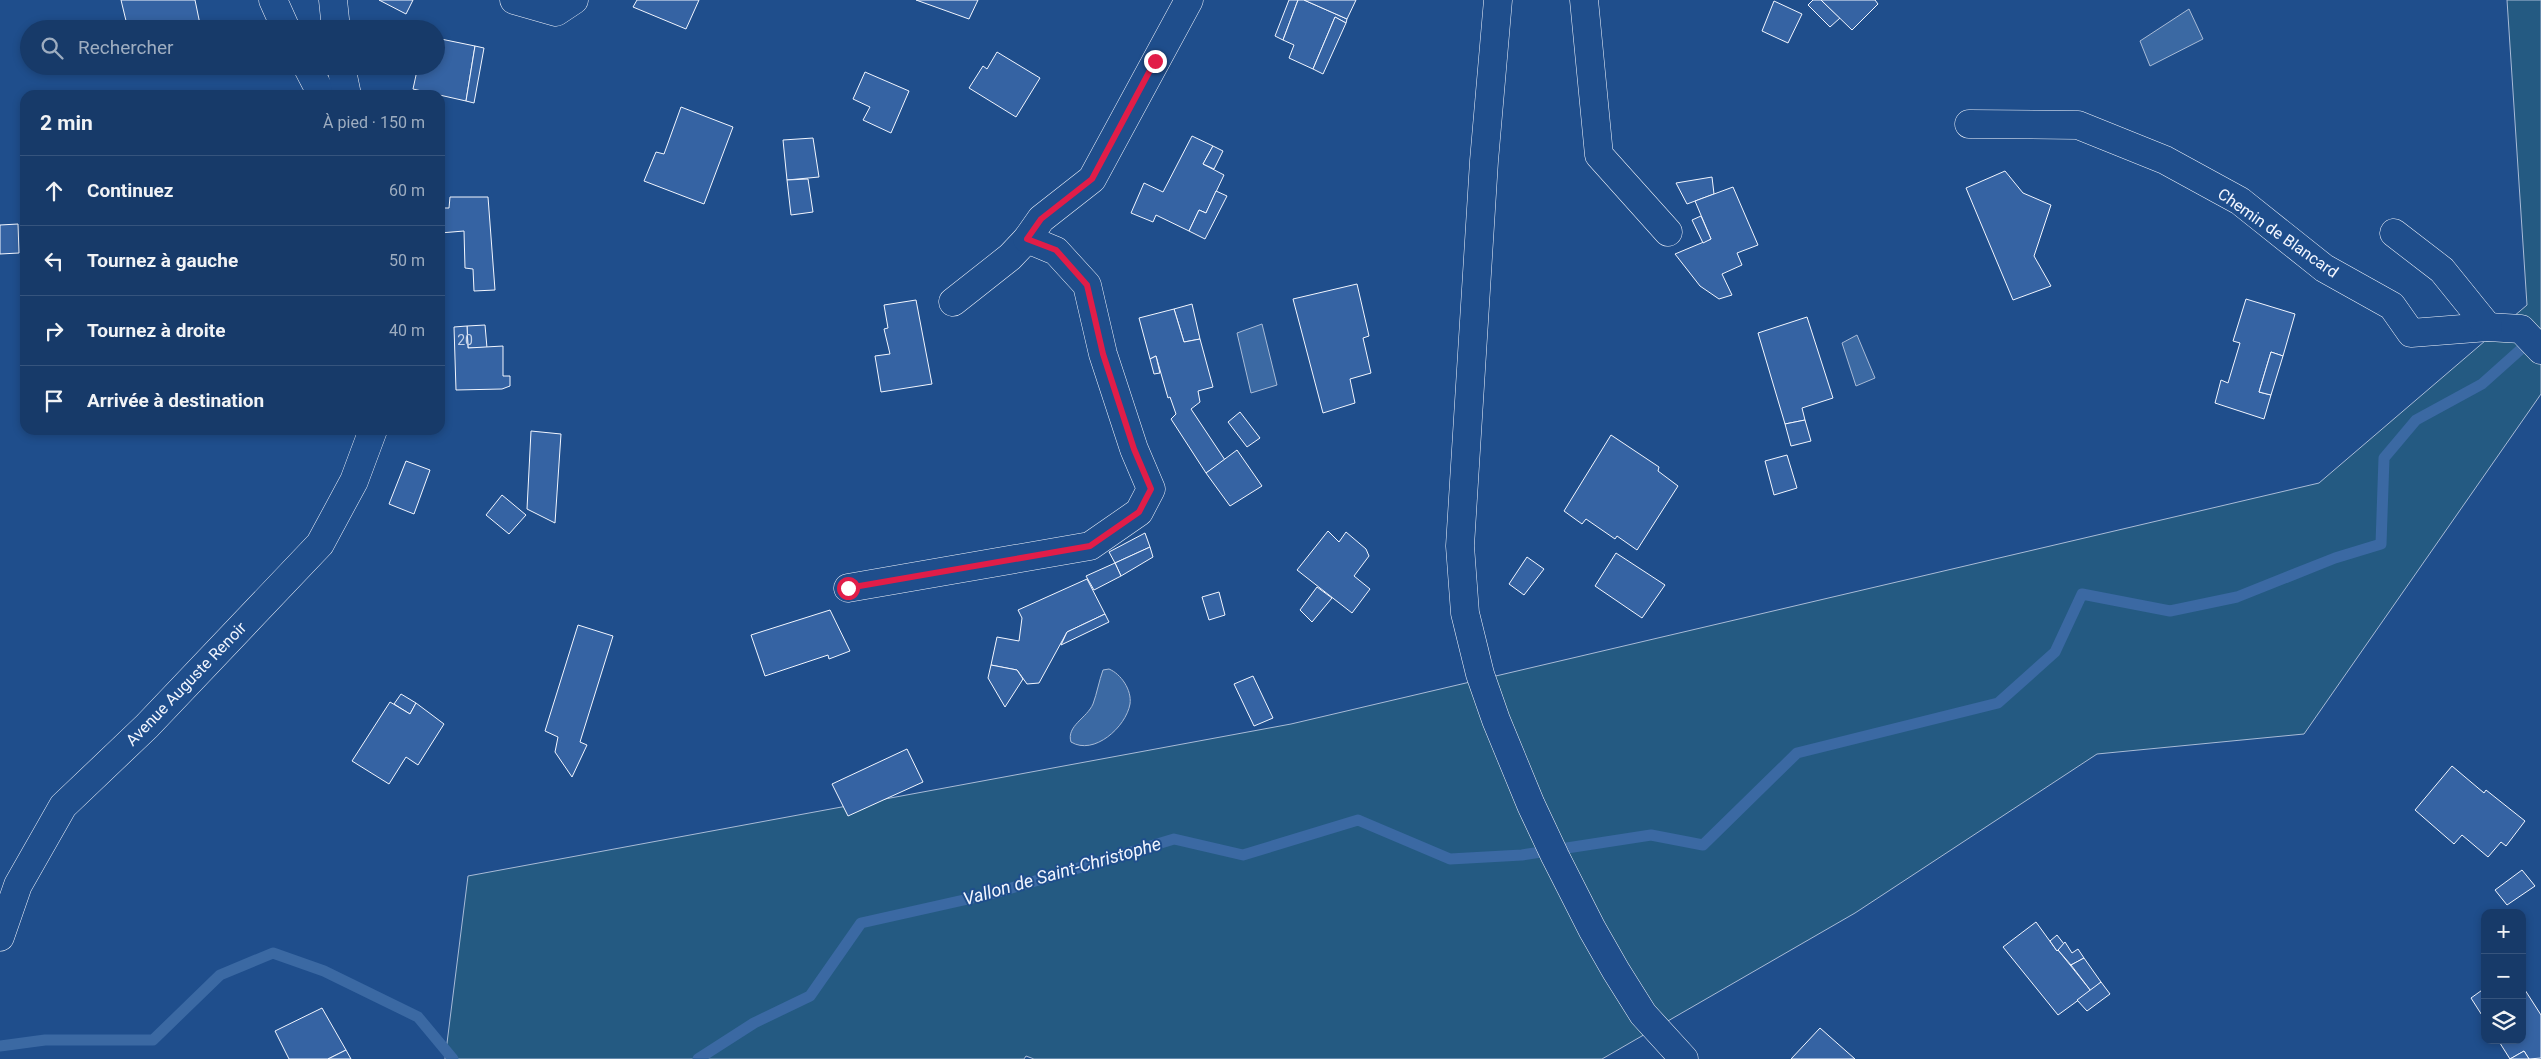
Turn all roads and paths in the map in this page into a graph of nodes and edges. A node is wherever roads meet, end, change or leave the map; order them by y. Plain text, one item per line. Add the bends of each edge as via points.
1 (273, 0) edge
2 (333, 0) edge
3 (514, 0) edge
4 (574, 0) edge
5 (1189, 0) edge
6 (1498, 0) edge
7 (1584, 0) edge
8 (282, 20) edge
9 (335, 20) edge
10 (311, 75) edge
11 (343, 75) edge
12 (319, 90) edge
13 (346, 90) edge
14 (1968, 124) dead end
15 (1668, 232) dead end
16 (2394, 233) dead end
17 (1027, 239) junction
18 (953, 302) dead end
19 (2488, 327) junction
20 (2541, 350) edge
21 (371, 435) edge
22 (848, 588) dead end
23 (0, 936) edge
24 (1684, 1059) edge

1 - 8 main road
2 - 9 main road
3 - 4 main road via 556,12
5 - 17 main road via 1092,179 1041,219
6 - 24 main road via 1484,161 1460,546 1465,613 1480,674 1496,720 1556,856 1616,972 1643,1014
7 - 15 main road via 1599,155
10 - 12 main road
11 - 13 main road
14 - 19 main road, Chemin de Blancard via 2078,125 2166,160 2240,201 2324,268 2392,306 2410,333
16 - 19 main road via 2442,270
17 - 18 main road via 1010,257
17 - 22 main road via 1056,250 1087,285 1103,354 1134,449 1151,489 1139,512 1090,546
19 - 20 main road, Chemin de Blancard via 2521,329
21 - 23 main road, Avenue Auguste Renoir via 354,481 320,544 147,726 63,806 18,885

